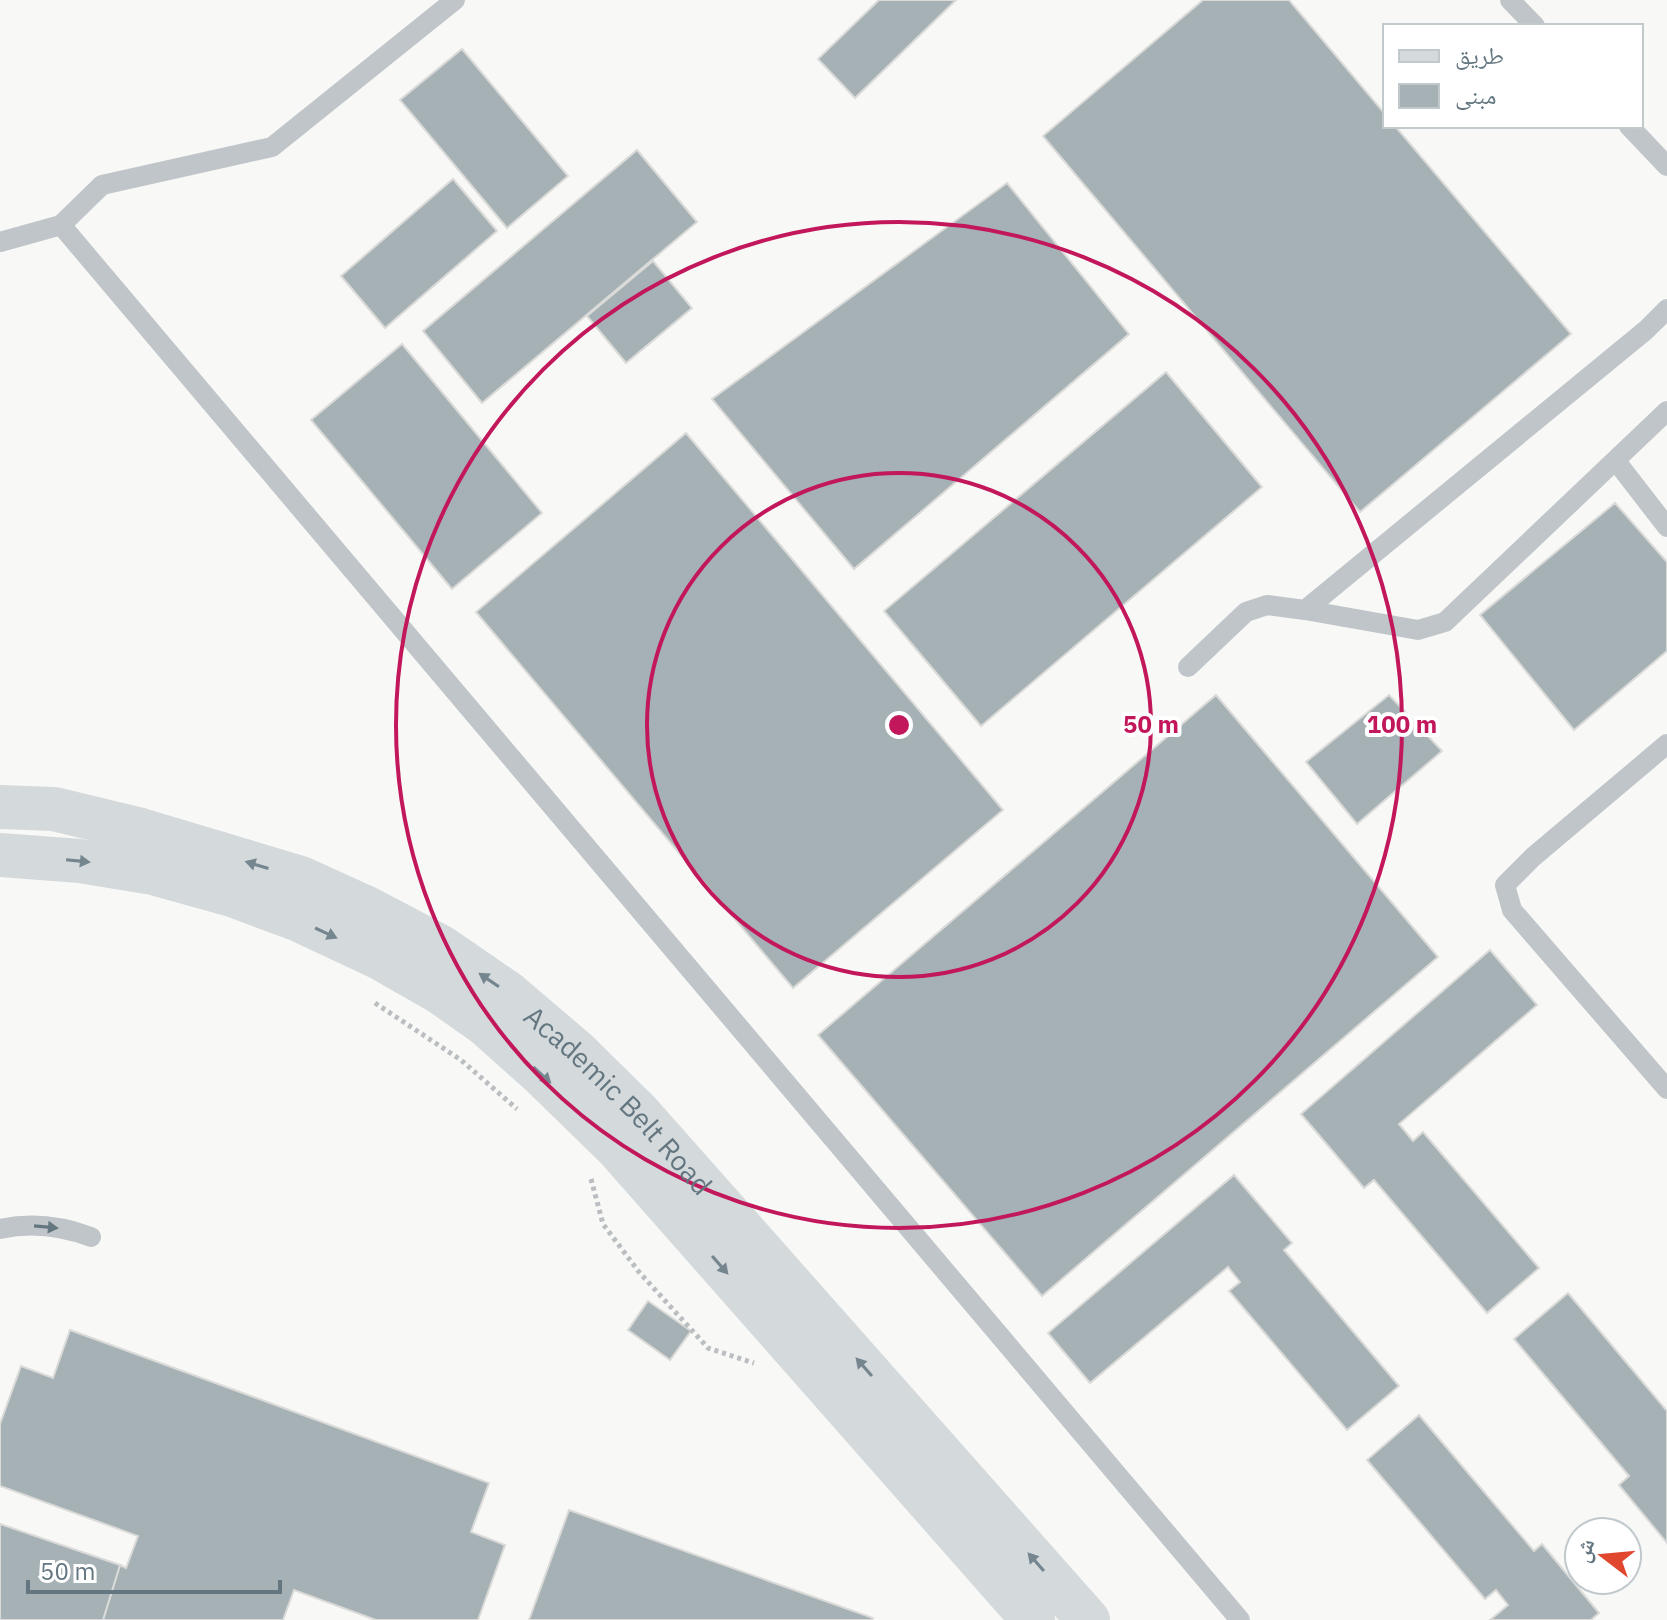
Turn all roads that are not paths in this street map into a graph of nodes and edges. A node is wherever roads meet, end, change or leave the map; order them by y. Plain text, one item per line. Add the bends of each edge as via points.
1 (455, 0) edge
2 (1510, 0) edge
3 (1533, 24) edge
4 (1631, 128) edge
5 (1667, 166) edge
6 (61, 225) junction
7 (0, 242) edge
8 (1667, 309) edge
9 (1667, 411) edge
10 (1616, 461) junction
11 (1667, 527) edge
12 (1305, 610) junction
13 (1188, 667) dead end
14 (1667, 744) edge
15 (0, 807) edge
16 (0, 855) edge
17 (1667, 1089) edge
18 (0, 1229) edge
19 (91, 1237) dead end
20 (1033, 1620) edge
21 (1088, 1620) edge
22 (1240, 1620) edge

1 - 6 lane via 272,147 102,185
2 - 3 lane
4 - 5 lane
6 - 7 lane
6 - 22 lane
8 - 12 lane
9 - 10 lane
10 - 11 lane
10 - 12 lane via 1445,622 1418,630
12 - 13 lane via 1267,605 1246,612
14 - 17 lane via 1505,885 1512,910
21 -> 15 street, Academic Belt Road via 640,1114 508,993 441,947 301,878 54,809
16 -> 20 street, Academic Belt Road via 153,873 232,895 378,957 485,1024 617,1148
18 -> 19 lane via 46,1226

